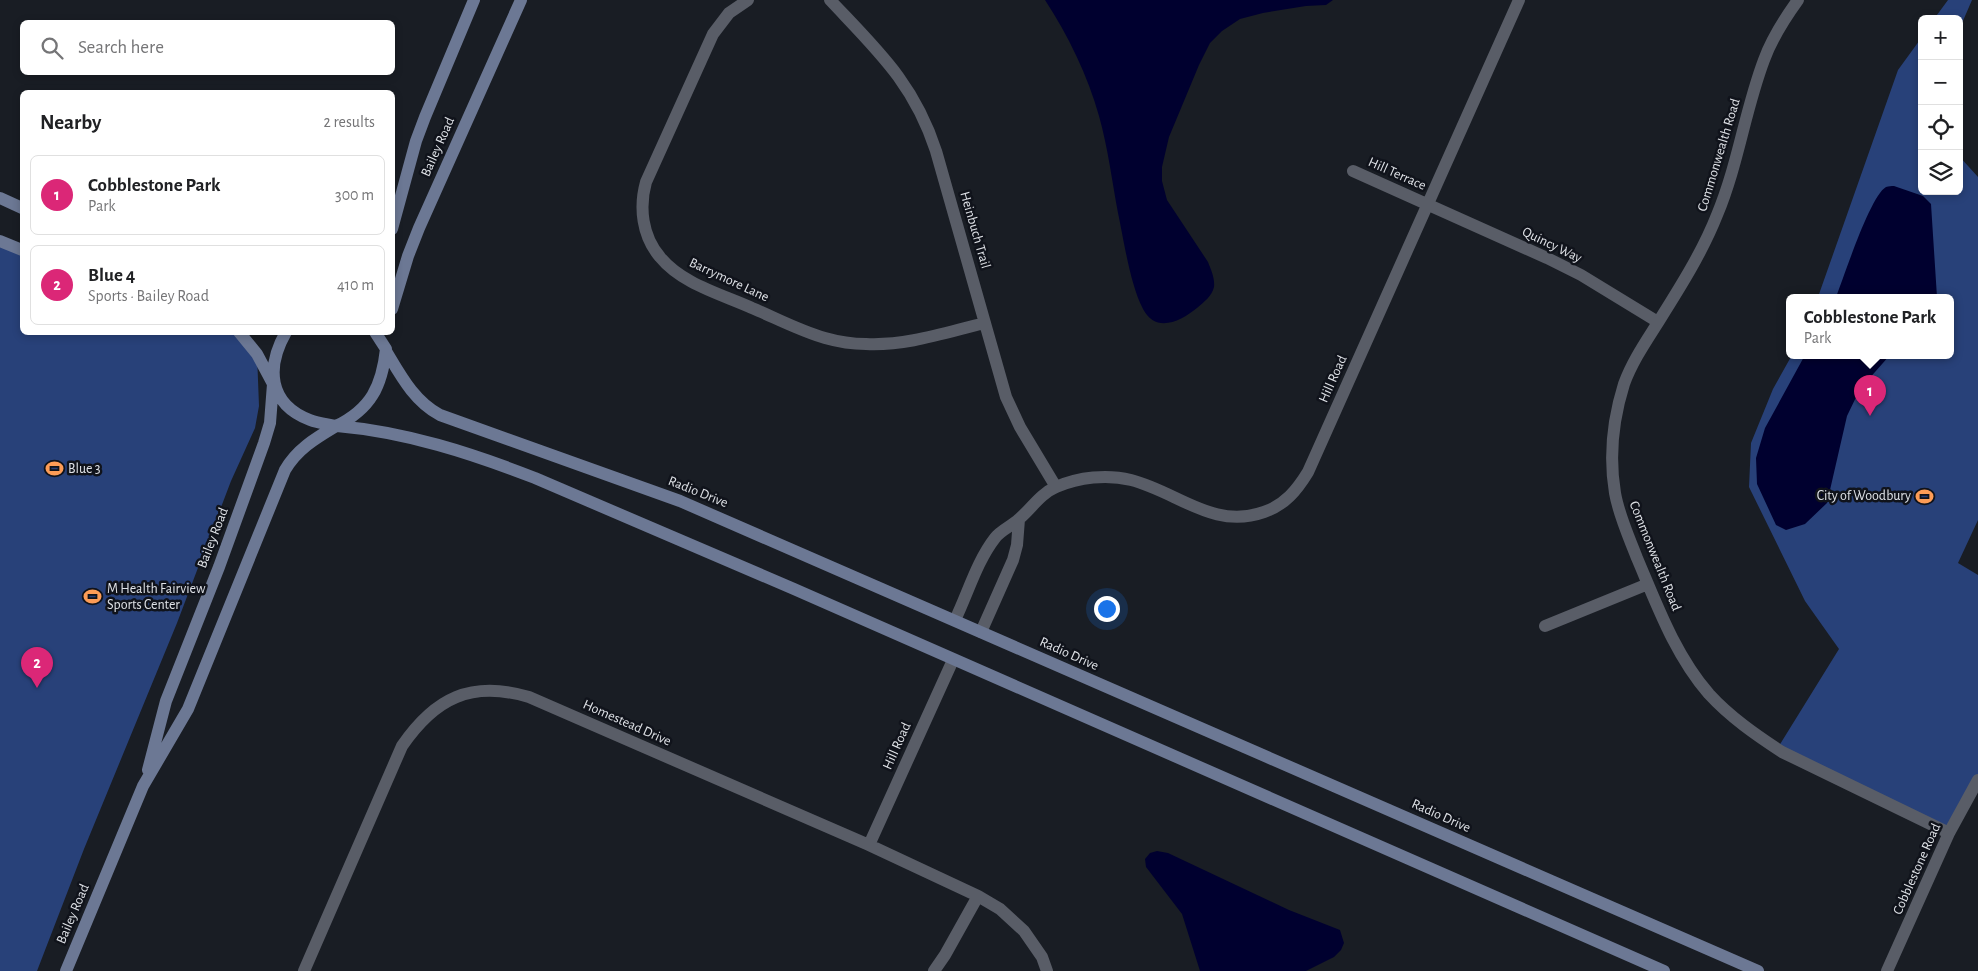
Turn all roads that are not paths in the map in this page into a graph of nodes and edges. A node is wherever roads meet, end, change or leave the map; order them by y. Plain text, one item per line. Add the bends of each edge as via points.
1 (474, 0) edge
2 (522, 0) edge
3 (748, 0) edge
4 (830, 0) edge
5 (1519, 0) edge
6 (1798, 0) edge
7 (1353, 171) dead end
8 (0, 198) edge
9 (1428, 204) junction
10 (20, 207) edge
11 (395, 218) edge
12 (0, 240) edge
13 (20, 249) edge
14 (395, 299) edge
15 (1658, 322) junction
16 (985, 323) junction
17 (241, 335) edge
18 (284, 335) edge
19 (378, 335) edge
20 (388, 335) edge
21 (386, 350) junction
22 (273, 384) junction
23 (337, 426) junction
24 (1056, 487) junction
25 (1020, 519) junction
26 (1648, 584) junction
27 (955, 620) junction
28 (1545, 626) dead end
29 (981, 632) junction
30 (953, 660) junction
31 (1978, 780) edge
32 (143, 786) junction
33 (1949, 833) junction
34 (869, 845) junction
35 (978, 896) junction
36 (66, 971) edge
37 (304, 971) edge
38 (934, 971) edge
39 (1047, 971) edge
40 (1664, 971) edge
41 (1758, 971) edge
42 (1887, 971) edge

1 - 11 main road, Bailey Road via 416,141
2 - 14 main road, Bailey Road via 419,228
3 - 16 street, Barrymore Lane via 730,13 713,34 646,182 643,219 656,252 669,266 692,281 833,340 857,344 898,343
4 - 16 street, Heinbuch Trail via 892,66 922,113
5 - 9 street, Hill Road
6 - 15 street, Commonwealth Road via 1764,59 1717,215
7 - 9 street, Hill Terrace
8 - 10 main road
9 - 15 street, Quincy Way via 1547,258
9 - 24 street, Hill Road via 1308,472 1283,503 1262,513 1231,518 1207,512 1122,478 1100,477
12 - 13 main road
15 - 26 street, Commonwealth Road via 1635,358 1624,383 1613,443 1615,495
16 - 24 street, Heinbuch Trail via 1010,407
17 - 22 main road via 257,354
18 - 22 main road, Bailey Road via 275,358
19 - 21 main road, Radio Drive
20 - 21 main road
21 - 23 main road, Bailey Road via 381,379 373,396 355,415
21 - 27 main road, Radio Drive via 411,391 440,415 680,500
22 - 23 main road via 280,398 295,412 310,420
22 - 32 main road, Bailey Road via 270,423 264,443 166,701
23 - 30 main road via 411,437 536,478
23 - 32 main road, Bailey Road via 304,446 285,470 188,709
24 - 25 street, Hill Road via 1033,503
25 - 27 street, Hill Road via 996,536 990,545
25 - 29 street via 1013,560
26 - 28 street
26 - 33 street, Commonwealth Road via 1689,666 1708,693 1732,716 1782,752
27 - 29 main road, Radio Drive
29 - 41 main road, Radio Drive
30 - 34 street, Hill Road
30 - 40 main road
31 - 33 street, Cobblestone Road
32 - 36 main road, Bailey Road
33 - 42 street, Cobblestone Road
34 - 35 street, Homestead Drive
34 - 37 street, Homestead Drive via 529,697 511,691 466,692 425,716 402,746
35 - 38 street
35 - 39 street, Homestead Drive via 1000,909 1024,931 1042,957

